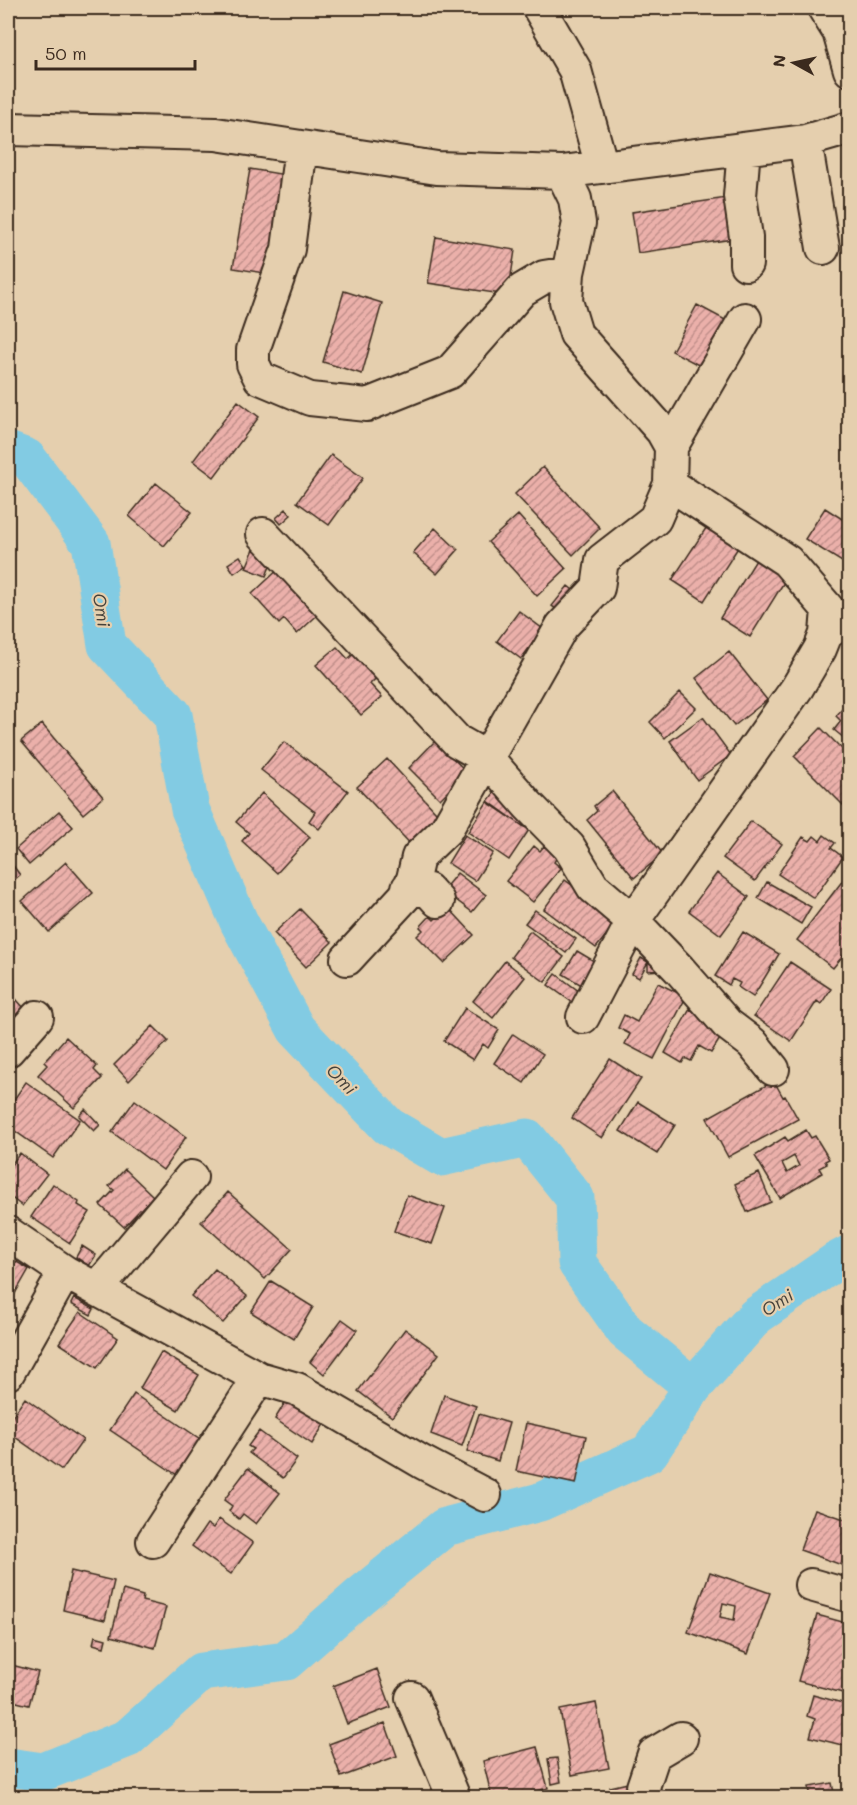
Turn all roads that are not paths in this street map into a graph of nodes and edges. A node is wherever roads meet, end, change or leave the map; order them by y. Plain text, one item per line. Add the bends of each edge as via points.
1 (539, 8) edge
2 (824, 8) edge
3 (849, 70) edge
4 (849, 128) edge
5 (8, 129) edge
6 (805, 141) junction
7 (301, 147) junction
8 (744, 149) junction
9 (602, 166) junction
10 (562, 172) junction
11 (823, 248) dead end
12 (746, 264) dead end
13 (568, 273) junction
14 (745, 319) dead end
15 (671, 447) junction
16 (670, 484) junction
17 (263, 534) dead end
18 (838, 628) edge
19 (488, 758) junction
20 (408, 888) junction
21 (438, 901) dead end
22 (633, 921) junction
23 (347, 959) dead end
24 (37, 1017) dead end
25 (582, 1017) dead end
26 (8, 1050) edge
27 (773, 1069) dead end
28 (191, 1177) dead end
29 (8, 1233) edge
30 (65, 1272) junction
31 (97, 1289) junction
32 (8, 1373) edge
33 (259, 1378) junction
34 (485, 1496) dead end
35 (153, 1541) dead end
36 (811, 1585) dead end
37 (849, 1596) edge
38 (412, 1698) dead end
39 (681, 1738) dead end
40 (454, 1797) edge
41 (645, 1797) edge

1 - 9 street via 575,70
2 - 3 street via 839,32
4 - 6 street
5 - 7 street via 216,134
6 - 8 street
6 - 11 street
7 - 10 street via 437,168
7 - 13 street via 288,249 253,350 253,364 260,378 310,399 367,405 450,372 522,290 544,277
8 - 9 street
8 - 12 street via 740,196
9 - 10 street
10 - 13 street via 575,199 579,223
13 - 15 street via 566,301 576,334 662,431
14 - 15 street
15 - 16 street
16 - 18 street via 787,561 828,609
16 - 19 street via 655,519 602,561 598,588 562,626
17 - 19 street via 458,741
18 - 22 street
19 - 20 street via 446,830 418,857
19 - 22 street via 569,847 593,887
20 - 21 street via 428,890
20 - 23 street
22 - 25 street
22 - 27 street via 726,1024 752,1043
24 - 26 street
28 - 31 street
29 - 30 street
30 - 31 street
30 - 32 street
31 - 33 street
33 - 34 street via 297,1389
33 - 35 street
36 - 37 street
38 - 40 street
39 - 41 street via 654,1754 644,1787

